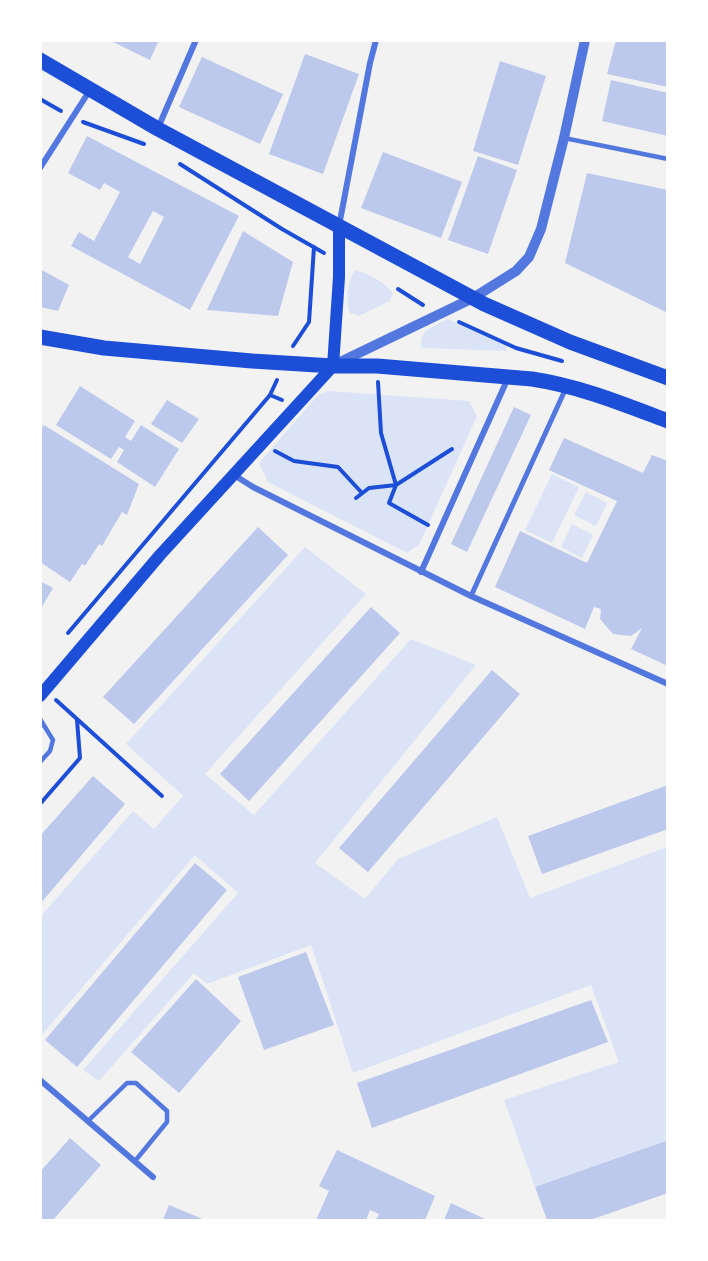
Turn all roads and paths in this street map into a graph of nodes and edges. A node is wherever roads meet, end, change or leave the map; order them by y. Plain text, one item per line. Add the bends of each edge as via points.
1 (196, 40) edge
2 (376, 40) edge
3 (585, 40) edge
4 (40, 60) edge
5 (90, 90) junction
6 (40, 99) edge
7 (73, 118) junction
8 (158, 129) junction
9 (564, 138) junction
10 (668, 159) edge
11 (174, 160) dead end
12 (40, 168) edge
13 (339, 226) junction
14 (398, 288) dead end
15 (474, 298) junction
16 (441, 314) junction
17 (40, 337) edge
18 (562, 361) dead end
19 (285, 363) junction
20 (333, 366) junction
21 (377, 366) junction
22 (508, 377) junction
23 (668, 378) edge
24 (567, 386) junction
25 (270, 395) junction
26 (296, 406) junction
27 (668, 421) edge
28 (262, 444) junction
29 (453, 449) dead end
30 (234, 475) junction
31 (396, 485) junction
32 (362, 494) junction
33 (356, 498) dead end
34 (440, 531) junction
35 (421, 572) junction
36 (471, 596) junction
37 (63, 640) dead end
38 (668, 684) edge
39 (43, 693) edge
40 (40, 719) edge
41 (77, 720) junction
42 (40, 762) edge
43 (162, 796) dead end
44 (40, 804) edge
45 (40, 1080) edge
46 (88, 1121) junction
47 (135, 1161) junction
48 (153, 1178) dead end

1 - 8 street
2 - 13 street
3 - 9 street
4 - 5 main road
5 - 7 street
5 - 8 main road
6 - 7 path
7 - 8 path via 154,148
7 - 12 street
8 - 13 main road
9 - 10 lane
9 - 15 street via 535,248 516,271
11 - 19 path via 314,247 309,322
13 - 15 main road
13 - 20 main road
14 - 16 path
15 - 16 street
15 - 23 main road via 570,342
16 - 18 path via 516,348
16 - 20 street
17 - 19 main road via 104,348
19 - 20 main road
19 - 25 path
20 - 21 main road
20 - 26 main road
21 - 22 main road
21 - 31 path via 381,433
22 - 24 main road
22 - 34 street
24 - 27 main road
24 - 36 street
25 - 26 path
25 - 37 path
26 - 28 main road
28 - 30 main road
28 - 32 path via 294,461 338,468
29 - 31 path
30 - 35 street
30 - 39 main road
31 - 32 path via 369,488
31 - 34 path via 389,503
32 - 33 path
34 - 35 street
35 - 36 street
36 - 38 street
39 - 41 path
40 - 42 lane via 53,740 50,751
41 - 43 path
41 - 44 path via 80,758
45 - 46 street
46 - 47 street
46 - 47 lane via 128,1083 136,1083 168,1116
47 - 48 street

